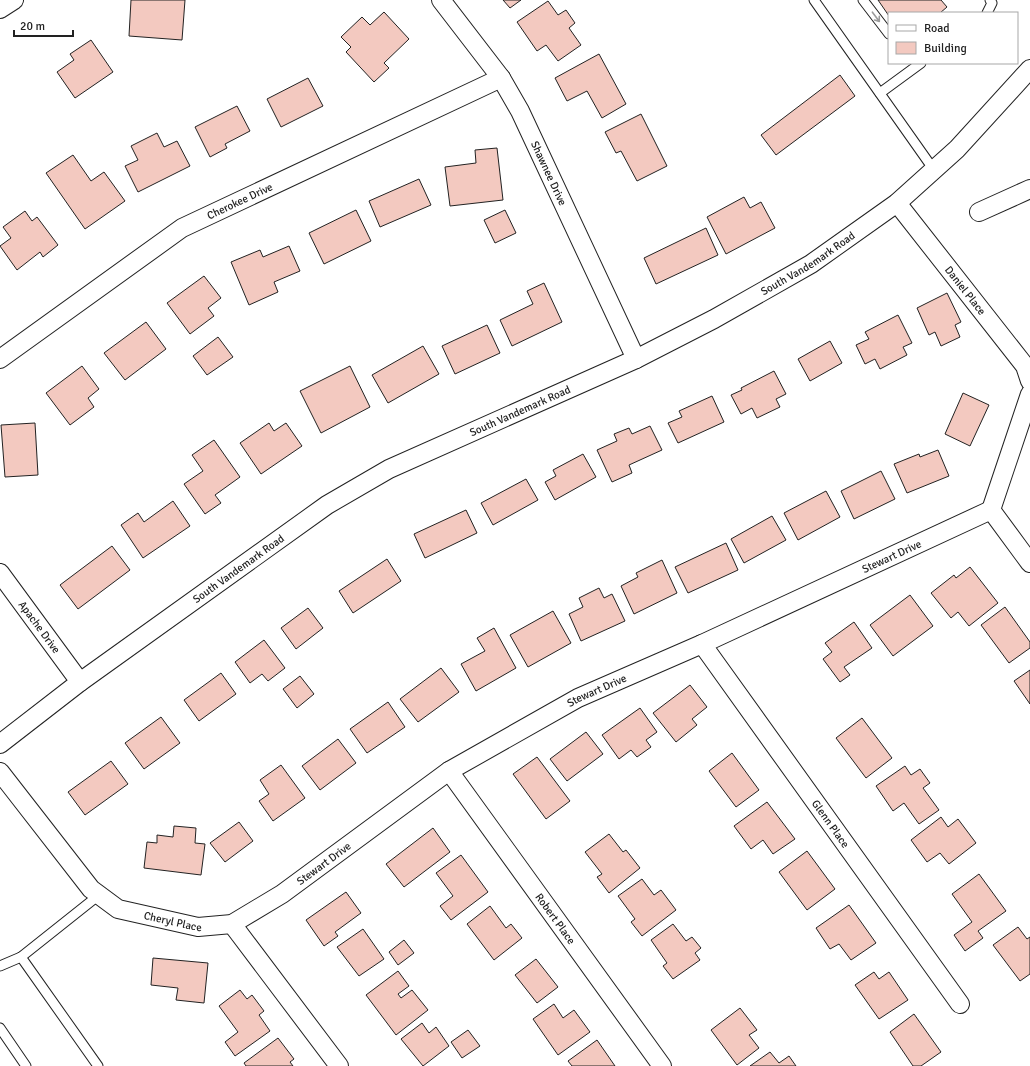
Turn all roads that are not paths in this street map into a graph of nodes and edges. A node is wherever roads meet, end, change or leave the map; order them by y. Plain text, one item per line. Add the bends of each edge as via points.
1 (14, 0) edge
2 (442, 0) edge
3 (814, 0) edge
4 (863, 0) edge
5 (990, 0) edge
6 (0, 8) edge
7 (988, 12) edge
8 (888, 33) edge
9 (915, 65) edge
10 (1030, 69) edge
11 (501, 78) junction
12 (880, 94) junction
13 (934, 170) junction
14 (1030, 189) edge
15 (897, 203) junction
16 (979, 212) dead end
17 (0, 359) edge
18 (636, 359) junction
19 (1030, 381) edge
20 (1030, 394) edge
21 (991, 510) junction
22 (1030, 563) edge
23 (0, 573) edge
24 (702, 644) junction
25 (80, 682) junction
26 (0, 744) edge
27 (449, 771) junction
28 (0, 772) edge
29 (99, 895) junction
30 (232, 924) junction
31 (21, 957) junction
32 (0, 966) edge
33 (960, 1004) dead end
34 (0, 1028) edge
35 (26, 1066) edge
36 (98, 1066) edge
37 (339, 1066) edge
38 (662, 1066) edge

1 - 6 street
2 - 11 street, Shawnee Drive
3 - 12 lane
4 -> 8 lane
5 - 7 lane via 992,3
9 - 12 lane
10 - 13 street, South Vandemark Road via 957,149
11 - 17 street, Cherokee Drive via 182,228
11 - 18 street, Shawnee Drive via 520,111
12 - 13 lane
13 - 15 street, South Vandemark Road
14 - 16 street
15 - 18 street, South Vandemark Road via 811,264 714,319
15 - 19 street, Daniel Place via 1025,366
18 - 25 street, South Vandemark Road via 389,469 327,505
20 - 21 street
21 - 22 street
21 - 24 street, Stewart Drive
23 - 25 street, Apache Drive
24 - 27 street, Stewart Drive via 578,698
24 - 33 street, Glenn Place
25 - 26 street, South Vandemark Road
27 - 30 street, Stewart Drive via 282,894
27 - 38 street, Robert Place
28 - 29 street, Cheryl Place via 91,889
29 - 30 street, Cheryl Place via 118,910 198,927
29 - 31 lane
30 - 37 street
31 - 32 lane
31 - 36 lane
34 - 35 lane

